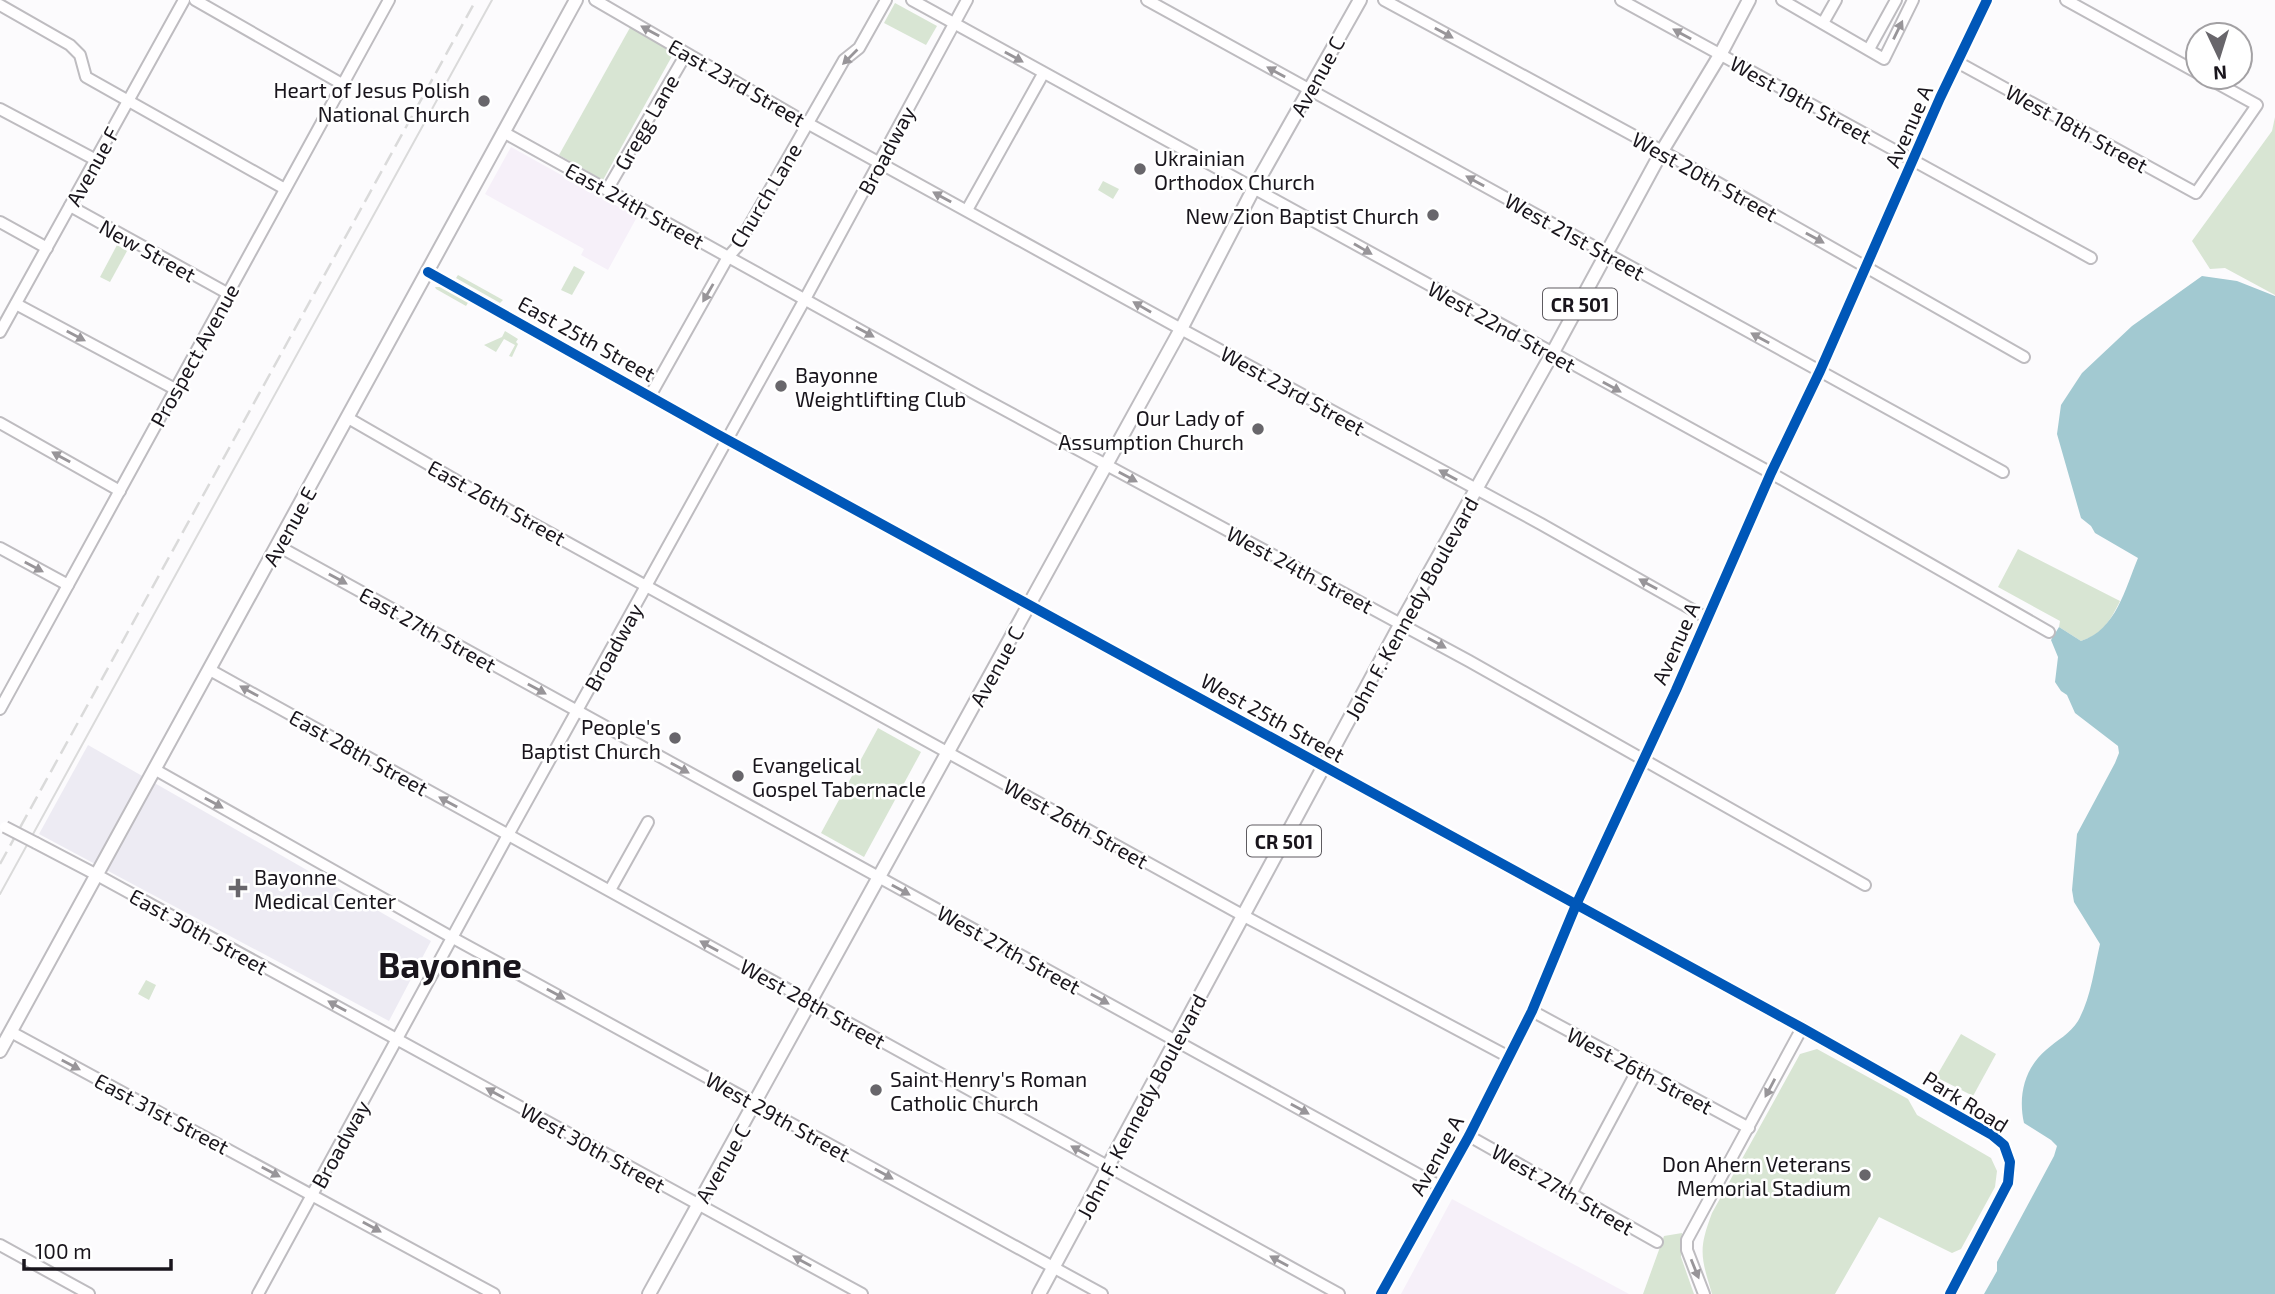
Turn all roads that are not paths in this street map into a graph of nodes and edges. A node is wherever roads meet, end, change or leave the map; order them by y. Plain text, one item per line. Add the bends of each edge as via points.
1 (184, 0) edge
2 (195, 0) edge
3 (388, 0) edge
4 (576, 0) edge
5 (595, 0) edge
6 (886, 0) edge
7 (912, 0) edge
8 (967, 0) edge
9 (1147, 0) edge
10 (1360, 0) edge
11 (1384, 0) edge
12 (1621, 0) edge
13 (1749, 0) edge
14 (1782, 0) edge
15 (1836, 0) edge
16 (1896, 0) edge
17 (1913, 0) edge
18 (1987, 0) edge
19 (2066, 0) edge
20 (0, 5) edge
21 (1823, 23) junction
22 (954, 24) junction
23 (1869, 49) junction
24 (686, 54) junction
25 (1720, 55) junction
26 (1959, 63) junction
27 (2184, 65) edge
28 (1043, 74) junction
29 (342, 84) junction
30 (1311, 91) junction
31 (2232, 91) edge
32 (128, 102) junction
33 (0, 109) edge
34 (808, 123) junction
35 (503, 132) junction
36 (1662, 151) junction
37 (96, 160) junction
38 (879, 162) junction
39 (1913, 162) junction
40 (1254, 188) junction
41 (285, 190) junction
42 (607, 190) junction
43 (70, 206) junction
44 (967, 210) junction
45 (0, 222) edge
46 (47, 248) junction
47 (1608, 253) junction
48 (728, 257) junction
49 (2091, 258) dead end
50 (1866, 266) junction
51 (428, 272) junction
52 (227, 293) junction
53 (805, 299) junction
54 (16, 304) junction
55 (1181, 329) junction
56 (0, 330) edge
57 (1552, 354) junction
58 (2024, 357) dead end
59 (1820, 371) junction
60 (175, 390) junction
61 (650, 396) junction
62 (348, 418) junction
63 (0, 423) edge
64 (727, 439) junction
65 (1106, 465) junction
66 (2003, 472) dead end
67 (1771, 473) junction
68 (1476, 490) junction
69 (120, 491) junction
70 (278, 546) junction
71 (0, 548) edge
72 (68, 585) junction
73 (646, 586) junction
74 (1030, 605) junction
75 (1707, 618) junction
76 (1401, 623) junction
77 (2049, 632) dead end
78 (210, 670) junction
79 (0, 681) edge
80 (12, 688) junction
81 (0, 709) edge
82 (578, 712) junction
83 (948, 752) junction
84 (1643, 760) junction
85 (1324, 767) junction
86 (154, 769) junction
87 (648, 822) dead end
88 (2, 826) edge
89 (508, 835) junction
90 (97, 875) junction
91 (878, 877) junction
92 (1865, 885) dead end
93 (610, 890) junction
94 (1576, 905) junction
95 (1244, 916) junction
96 (453, 938) junction
97 (810, 1002) junction
98 (1532, 1011) junction
99 (1802, 1028) junction
100 (10, 1032) junction
101 (397, 1039) junction
102 (1175, 1041) junction
103 (0, 1051) edge
104 (1508, 1057) junction
105 (1638, 1069) junction
106 (756, 1103) junction
107 (1749, 1128) junction
108 (1469, 1136) junction
109 (1108, 1166) junction
110 (1441, 1187) junction
111 (1571, 1194) junction
112 (312, 1195) junction
113 (698, 1204) junction
114 (1657, 1242) dead end
115 (0, 1245) edge
116 (1054, 1267) junction
117 (89, 1294) edge
118 (258, 1294) edge
119 (494, 1294) edge
120 (649, 1294) edge
121 (862, 1294) edge
122 (1039, 1294) edge
123 (1102, 1294) edge
124 (1339, 1294) edge
125 (1381, 1294) edge
126 (1704, 1294) edge
127 (1950, 1294) edge

1 - 32 street, Avenue F
2 - 29 street
3 - 29 street, Prospect Avenue
4 - 35 main road, Avenue E
24 -> 5 street, East 23rd Street
6 -> 34 street, Church Lane
7 - 22 street, West 22nd Street
8 - 22 street, Broadway
30 -> 9 street, West 21st Street
10 - 30 main road, Avenue C
11 -> 36 street, West 20th Street
25 -> 12 street, West 19th Street
13 - 25 main road, John F. Kennedy Boulevard / CR 501
14 - 21 street
15 - 21 street
16 - 23 street
23 -> 17 street via 1884,59
18 - 26 street, Avenue A
19 - 27 street
20 - 32 street via 70,45 80,55 86,77
21 - 23 street
22 -> 28 street, West 22nd Street
22 - 38 street, Broadway
24 - 34 street, East 23rd Street
24 - 42 street, Gregg Lane
25 - 36 main road, John F. Kennedy Boulevard / CR 501
25 - 39 street, West 19th Street
26 - 31 street, West 18th Street via 2196,193 2257,105
26 - 39 street, Avenue A
28 - 40 street, West 22nd Street
28 - 44 street
29 - 41 street, Prospect Avenue
30 - 40 main road, Avenue C
47 -> 30 street, West 21st Street
32 - 37 street, Avenue F
32 - 41 street
33 - 37 street
34 - 38 street, East 23rd Street
34 - 48 street, Church Lane
35 - 42 street, East 24th Street
35 - 51 main road, Avenue E
36 - 47 main road, John F. Kennedy Boulevard / CR 501
36 -> 50 street, West 20th Street
37 - 43 street, Avenue F
44 -> 38 street, West 23rd Street
38 - 53 street, Broadway
39 - 49 street, West 19th Street
39 - 50 street, Avenue A
40 - 55 main road, Avenue C
40 -> 57 street, West 22nd Street
41 - 52 street, Prospect Avenue
42 - 48 street, East 24th Street
43 - 46 street, Avenue F
43 - 52 street, New Street
55 -> 44 street, West 23rd Street
45 - 46 street
46 - 54 street, Avenue F
47 - 57 main road, John F. Kennedy Boulevard / CR 501
59 -> 47 street, West 21st Street
48 - 53 street, East 24th Street
48 -> 61 street, Church Lane
50 - 58 street, West 20th Street
50 - 59 street, Avenue A
51 - 61 street, East 25th Street
51 - 62 main road, Avenue E
52 - 60 street, Prospect Avenue
53 - 64 street, Broadway
53 -> 65 street, West 24th Street
54 - 56 street, Avenue F
54 -> 60 street
55 - 65 main road, Avenue C
68 -> 55 street, West 23rd Street
57 -> 67 street, West 22nd Street
57 - 68 main road, John F. Kennedy Boulevard / CR 501
59 - 66 street, West 21st Street
59 - 67 street, Avenue A
60 - 69 street, Prospect Avenue
61 - 64 street, East 25th Street
62 - 70 main road, Avenue E
62 - 73 street, East 26th Street
69 -> 63 street
64 - 73 street, Broadway
64 - 74 street, West 25th Street
65 - 74 main road, Avenue C
65 -> 76 street, West 24th Street
67 - 75 street, Avenue A
67 - 77 street, West 22nd Street
75 -> 68 street, West 23rd Street
68 - 76 main road, John F. Kennedy Boulevard / CR 501
69 - 72 street, Prospect Avenue
70 - 78 main road, Avenue E
70 -> 82 street, East 27th Street
71 -> 72 street
72 - 80 street, Prospect Avenue
73 - 82 street, Broadway
73 - 83 street, West 26th Street
74 - 83 main road, Avenue C
74 - 85 street, West 25th Street
75 - 84 street, Avenue A
76 -> 84 street, West 24th Street
76 - 85 main road, John F. Kennedy Boulevard / CR 501
78 - 86 main road, Avenue E
89 -> 78 street, East 28th Street
79 - 80 street
80 - 81 street, Prospect Avenue
82 - 89 street, Broadway
82 -> 91 street, West 27th Street
83 - 91 main road, Avenue C
83 - 95 street, West 26th Street
84 - 92 street, West 24th Street
84 - 94 street, Avenue A
85 - 94 street, West 25th Street
85 - 95 main road, John F. Kennedy Boulevard / CR 501
86 - 90 main road, Avenue E
86 -> 96 street, West 29th Street
87 - 93 street
88 - 90 street, East 30th Street, bridge
89 - 93 street, West 28th Street
89 - 96 street, Broadway
90 - 100 main road, Avenue E
101 -> 90 street, East 30th Street
91 - 97 main road, Avenue C
91 -> 102 street, West 27th Street
97 -> 93 street, West 28th Street
94 - 98 street, Avenue A
94 - 99 street, West 25th Street
95 - 102 main road, John F. Kennedy Boulevard / CR 501
95 - 104 street, West 26th Street
96 - 101 street, Broadway
96 -> 106 street, West 29th Street
97 - 106 main road, Avenue C
109 -> 97 street, West 28th Street
98 - 104 street, Avenue A
98 - 105 street, West 26th Street
99 -> 107 street
99 - 127 street, Park Road via 2004,1145 2010,1162 2008,1183
100 - 103 main road, Avenue E
100 -> 112 street, East 31st Street
101 - 112 street, Broadway
113 -> 101 street, West 30th Street
102 - 109 main road, John F. Kennedy Boulevard / CR 501
102 -> 110 street, West 27th Street
104 - 108 street, Avenue A
105 - 107 street, West 26th Street
105 - 111 street
106 - 113 main road, Avenue C
106 -> 116 street, West 29th Street
107 -> 126 street via 1687,1240
108 - 110 street, Avenue A
108 - 111 street, West 27th Street
109 - 116 main road, John F. Kennedy Boulevard / CR 501
124 -> 109 street, West 28th Street
110 - 125 street, Avenue A
111 - 114 street, West 27th Street
112 - 118 street, Broadway
112 -> 119 street, East 31st Street
113 - 120 main road, Avenue C
121 -> 113 street, West 30th Street
115 - 117 street
116 - 122 main road, John F. Kennedy Boulevard / CR 501
116 - 123 street, West 29th Street

